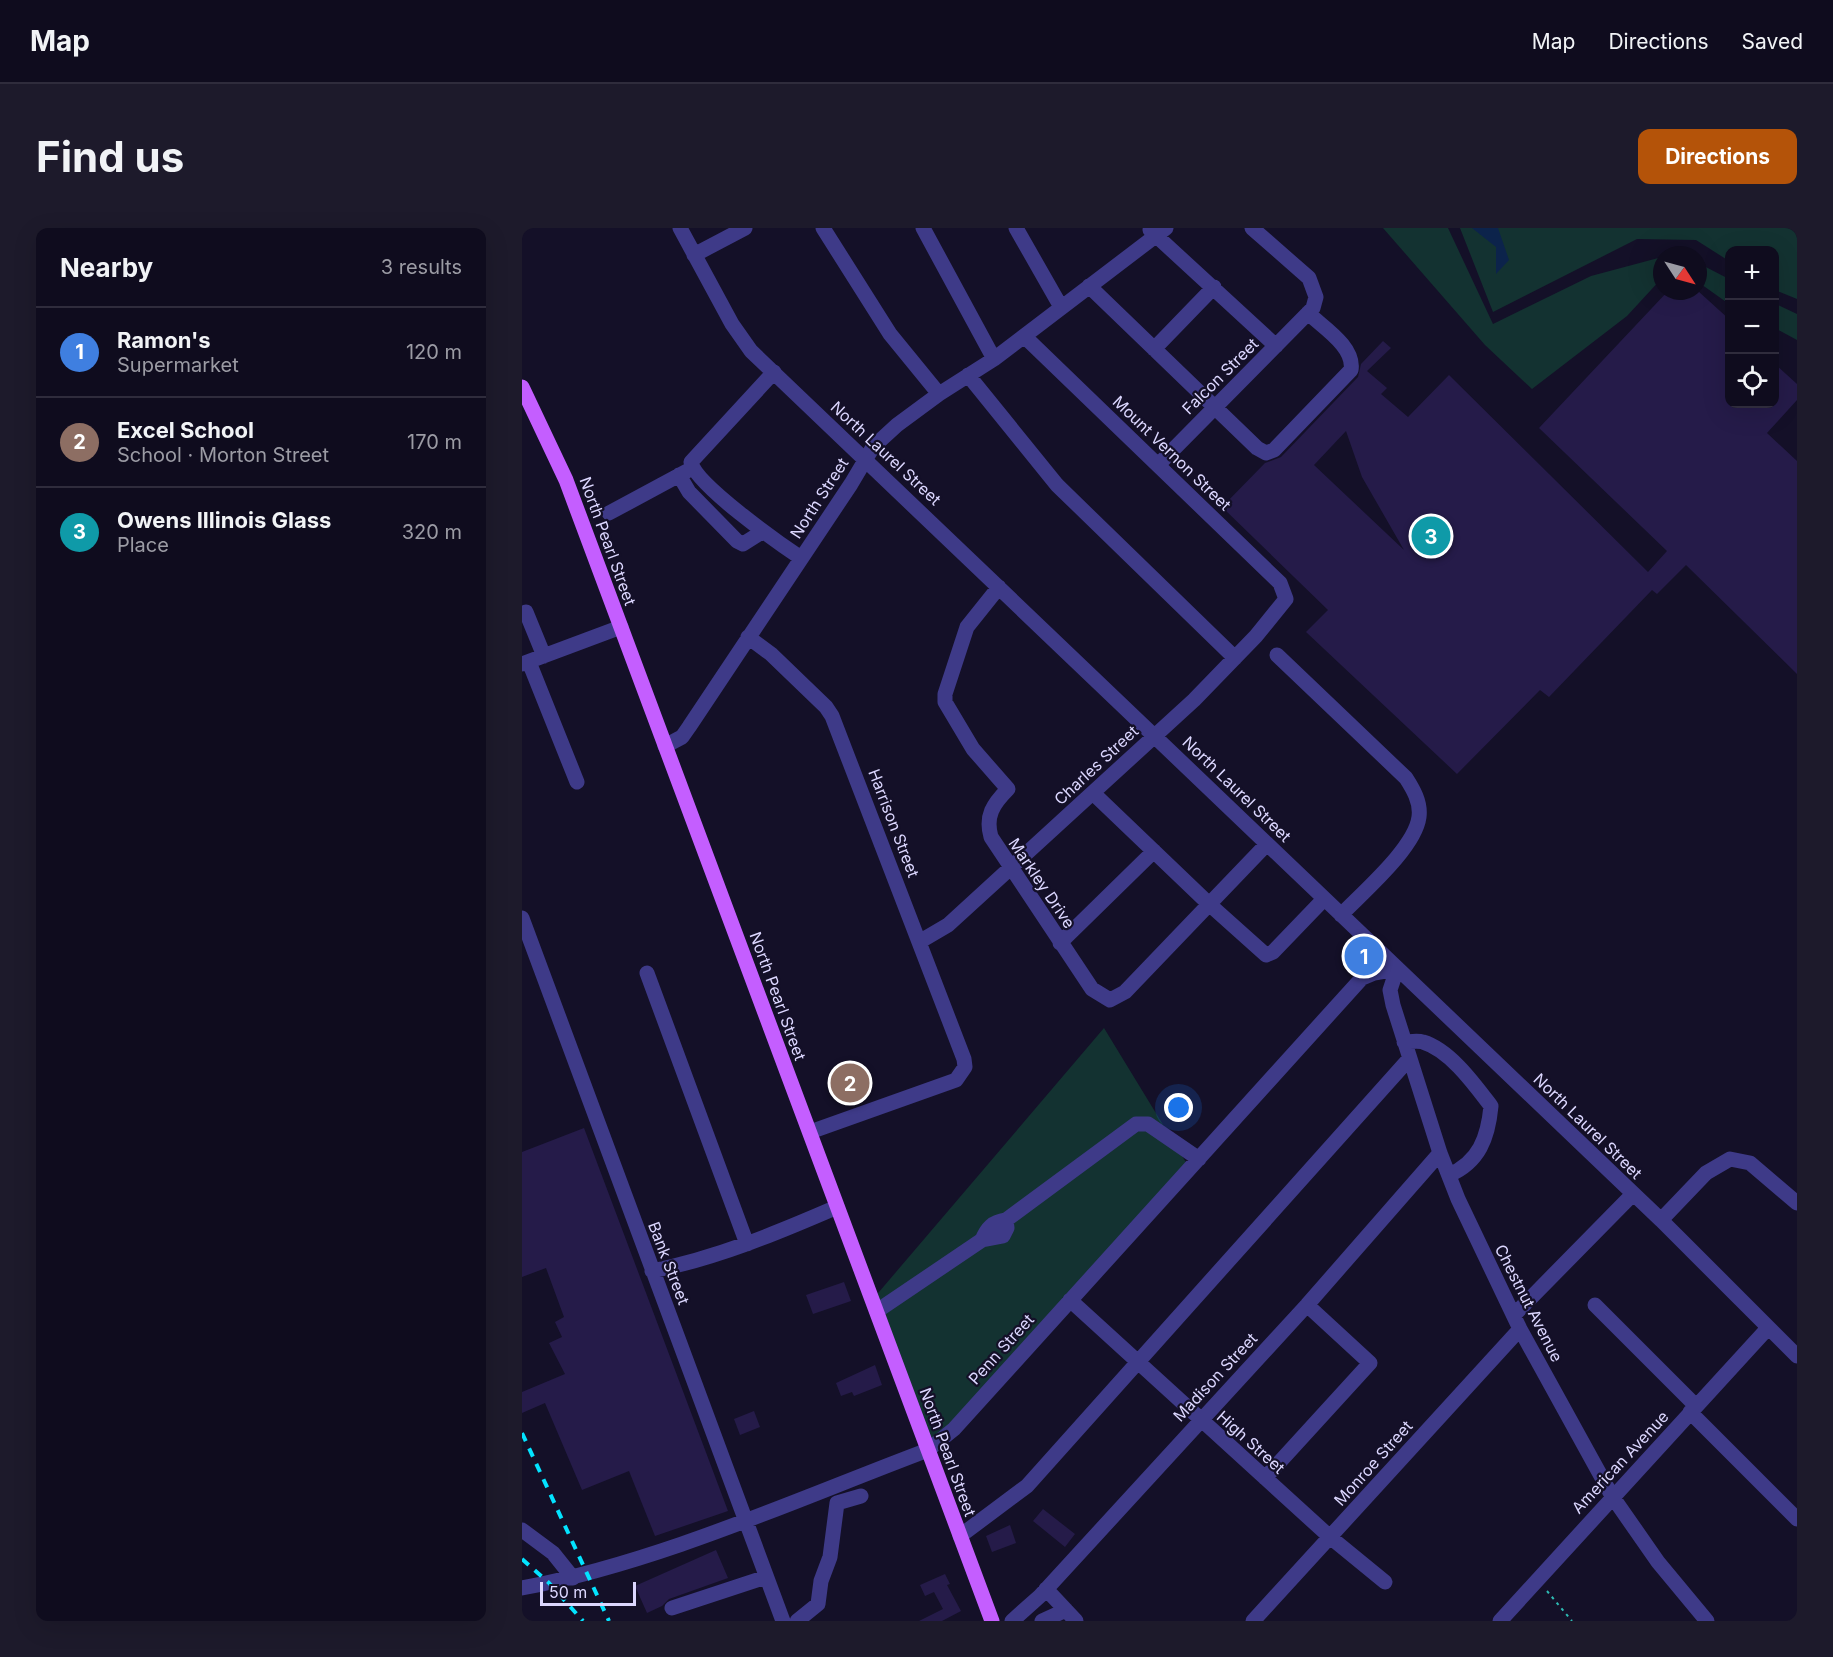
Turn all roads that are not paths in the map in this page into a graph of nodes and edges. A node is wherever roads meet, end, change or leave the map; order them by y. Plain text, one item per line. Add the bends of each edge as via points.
1 (680, 228) edge
2 (745, 228) edge
3 (823, 228) edge
4 (923, 228) edge
5 (1016, 228) edge
6 (1252, 228) edge
7 (1157, 230) edge
8 (694, 255) junction
9 (1089, 286) junction
10 (1214, 287) junction
11 (1061, 307) junction
12 (1308, 313) junction
13 (1024, 336) junction
14 (1276, 346) junction
15 (1154, 349) junction
16 (994, 359) junction
17 (774, 372) junction
18 (968, 375) junction
19 (522, 387) edge
20 (939, 394) junction
21 (1215, 408) junction
22 (866, 460) junction
23 (1158, 465) junction
24 (686, 472) junction
25 (609, 513) dead end
26 (762, 532) junction
27 (801, 558) junction
28 (999, 587) junction
29 (1285, 601) joint
30 (526, 612) dead end
31 (621, 627) junction
32 (748, 637) junction
33 (1277, 655) dead end
34 (544, 656) junction
35 (1235, 658) junction
36 (525, 663) edge
37 (1156, 735) junction
38 (665, 746) junction
39 (577, 782) dead end
40 (1093, 793) junction
41 (1267, 844) junction
42 (1154, 851) junction
43 (1010, 869) junction
44 (1324, 899) junction
45 (1209, 904) junction
46 (1341, 915) junction
47 (522, 918) edge
48 (919, 942) junction
49 (1060, 943) junction
50 (1397, 969) junction
51 (646, 973) dead end
52 (1404, 1042) junction
53 (1409, 1059) junction
54 (810, 1132) junction
55 (1440, 1153) junction
56 (1199, 1160) junction
57 (1449, 1175) junction
58 (1633, 1194) junction
59 (1797, 1203) edge
60 (837, 1207) junction
61 (1661, 1220) junction
62 (747, 1244) junction
63 (652, 1271) junction
64 (1070, 1300) junction
65 (1307, 1305) junction
66 (1595, 1305) dead end
67 (877, 1311) junction
68 (1517, 1322) junction
69 (1768, 1328) junction
70 (1797, 1356) edge
71 (1139, 1363) junction
72 (1693, 1409) junction
73 (1200, 1420) junction
74 (928, 1450) junction
75 (1265, 1478) junction
76 (861, 1496) dead end
77 (1612, 1496) junction
78 (745, 1519) junction
79 (1797, 1519) edge
80 (522, 1530) edge
81 (960, 1536) junction
82 (1330, 1537) junction
83 (766, 1577) junction
84 (573, 1578) junction
85 (1385, 1582) dead end
86 (522, 1588) edge
87 (1046, 1589) junction
88 (672, 1608) dead end
89 (1071, 1616) edge
90 (1017, 1620) edge
91 (783, 1621) edge
92 (797, 1621) edge
93 (992, 1621) edge
94 (1042, 1621) edge
95 (1253, 1621) edge
96 (1500, 1621) edge
97 (1707, 1621) edge

1 - 8 street, North Laurel Street
2 - 8 street
3 - 20 street via 890,334
4 - 16 street
5 - 11 street
6 - 12 street via 1309,278 1316,297
7 - 9 street, North Street
7 - 10 street
8 - 17 street, North Laurel Street via 742,340
9 - 11 street, North Street
9 - 15 street
10 - 14 street
10 - 15 street
11 - 13 street, North Street
12 - 14 street, Falcon Street
12 - 21 street via 1348,351 1353,360 1351,370 1274,450 1266,453 1257,448
13 - 16 street, North Street
13 - 23 street, Mount Vernon Street
14 - 21 street, Falcon Street
15 - 21 street
16 - 18 street, North Street
17 - 22 street, North Laurel Street
17 - 24 street
18 - 20 street, North Street
18 - 35 street via 1057,485
19 - 31 main road, North Pearl Street via 566,480
20 - 22 street, North Street via 881,440
21 - 23 street, Falcon Street
22 - 27 street, North Street
22 - 28 street, North Laurel Street
23 - 29 street, Mount Vernon Street via 1280,583
24 - 25 street
24 - 26 street
24 - 26 street via 689,492 737,541 743,544
26 - 27 street
27 - 32 street, North Street
28 - 37 street, North Laurel Street
28 - 43 street, Markley Drive via 967,627 945,702 973,749 1008,789 990,810 987,825
29 - 35 street, Charles Street
30 - 34 street
31 - 34 street
31 - 38 main road, North Pearl Street
32 - 38 street, North Street via 682,737
32 - 48 street, Harrison Street via 771,654 832,716
33 - 46 street via 1406,778 1416,795 1419,817 1411,836
34 - 36 street
35 - 37 street, Charles Street
36 - 39 street
37 - 40 street, Charles Street
37 - 41 street, North Laurel Street
38 - 54 main road, North Pearl Street
40 - 42 street
40 - 43 street, Charles Street
41 - 44 street, North Laurel Street
41 - 45 street, Markley Drive
42 - 45 street
42 - 49 street
43 - 48 street, Charles Street via 948,926
43 - 49 street, Markley Drive
44 - 45 street via 1266,955
44 - 46 street, North Laurel Street
45 - 49 street, Markley Drive via 1125,992 1110,1000 1092,989
46 - 50 street, North Laurel Street
47 - 63 street, Bank Street
48 - 54 street, Harrison Street via 965,1067 956,1080
50 - 52 street, Chestnut Avenue via 1390,990
50 - 56 street, Penn Street via 1362,978
50 - 58 street, North Laurel Street
51 - 62 street
52 - 53 street, Chestnut Avenue
52 - 57 street via 1422,1042 1442,1053 1469,1076 1491,1106 1488,1133 1465,1168
53 - 55 street, Chestnut Avenue
53 - 71 street
54 - 60 main road, North Pearl Street
55 - 57 street, Chestnut Avenue
55 - 65 street, Madison Street
56 - 64 street, Penn Street
56 - 67 street via 1154,1127 1136,1124 1005,1220 1003,1236 982,1240
57 - 68 street, Chestnut Avenue
58 - 61 street, North Laurel Street
58 - 68 street, Monroe Street
59 - 61 street via 1750,1163 1730,1158 1706,1173
60 - 62 street
60 - 67 main road, North Pearl Street
61 - 69 street, North Laurel Street
62 - 63 street
63 - 78 street, Bank Street
64 - 71 street, High Street
64 - 74 street, Penn Street via 954,1429
65 - 73 street, Madison Street
65 - 75 street via 1370,1363
66 - 72 street
67 - 74 main road, North Pearl Street
68 - 77 street, Chestnut Avenue
68 - 82 street, Monroe Street
69 - 70 street, North Laurel Street
69 - 72 street, American Avenue
71 - 73 street, High Street
71 - 81 street via 1027,1486
72 - 77 street, American Avenue
72 - 79 street
73 - 75 street, High Street
73 - 87 street, Madison Street
74 - 78 street, Penn Street
74 - 81 main road, North Pearl Street
75 - 82 street, High Street
76 - 92 street via 837,1503 830,1557 818,1604
77 - 96 street, American Avenue
77 - 97 street, Chestnut Avenue via 1658,1562
78 - 83 street, Bank Street
78 - 84 street, Penn Street via 650,1555
80 - 84 street via 554,1553
81 - 93 main road, North Pearl Street
82 - 85 street, High Street
82 - 95 street, Monroe Street
83 - 88 street
83 - 91 street, Bank Street
84 - 86 street, Penn Street
87 - 89 street
87 - 90 street, Madison Street
89 - 94 street

